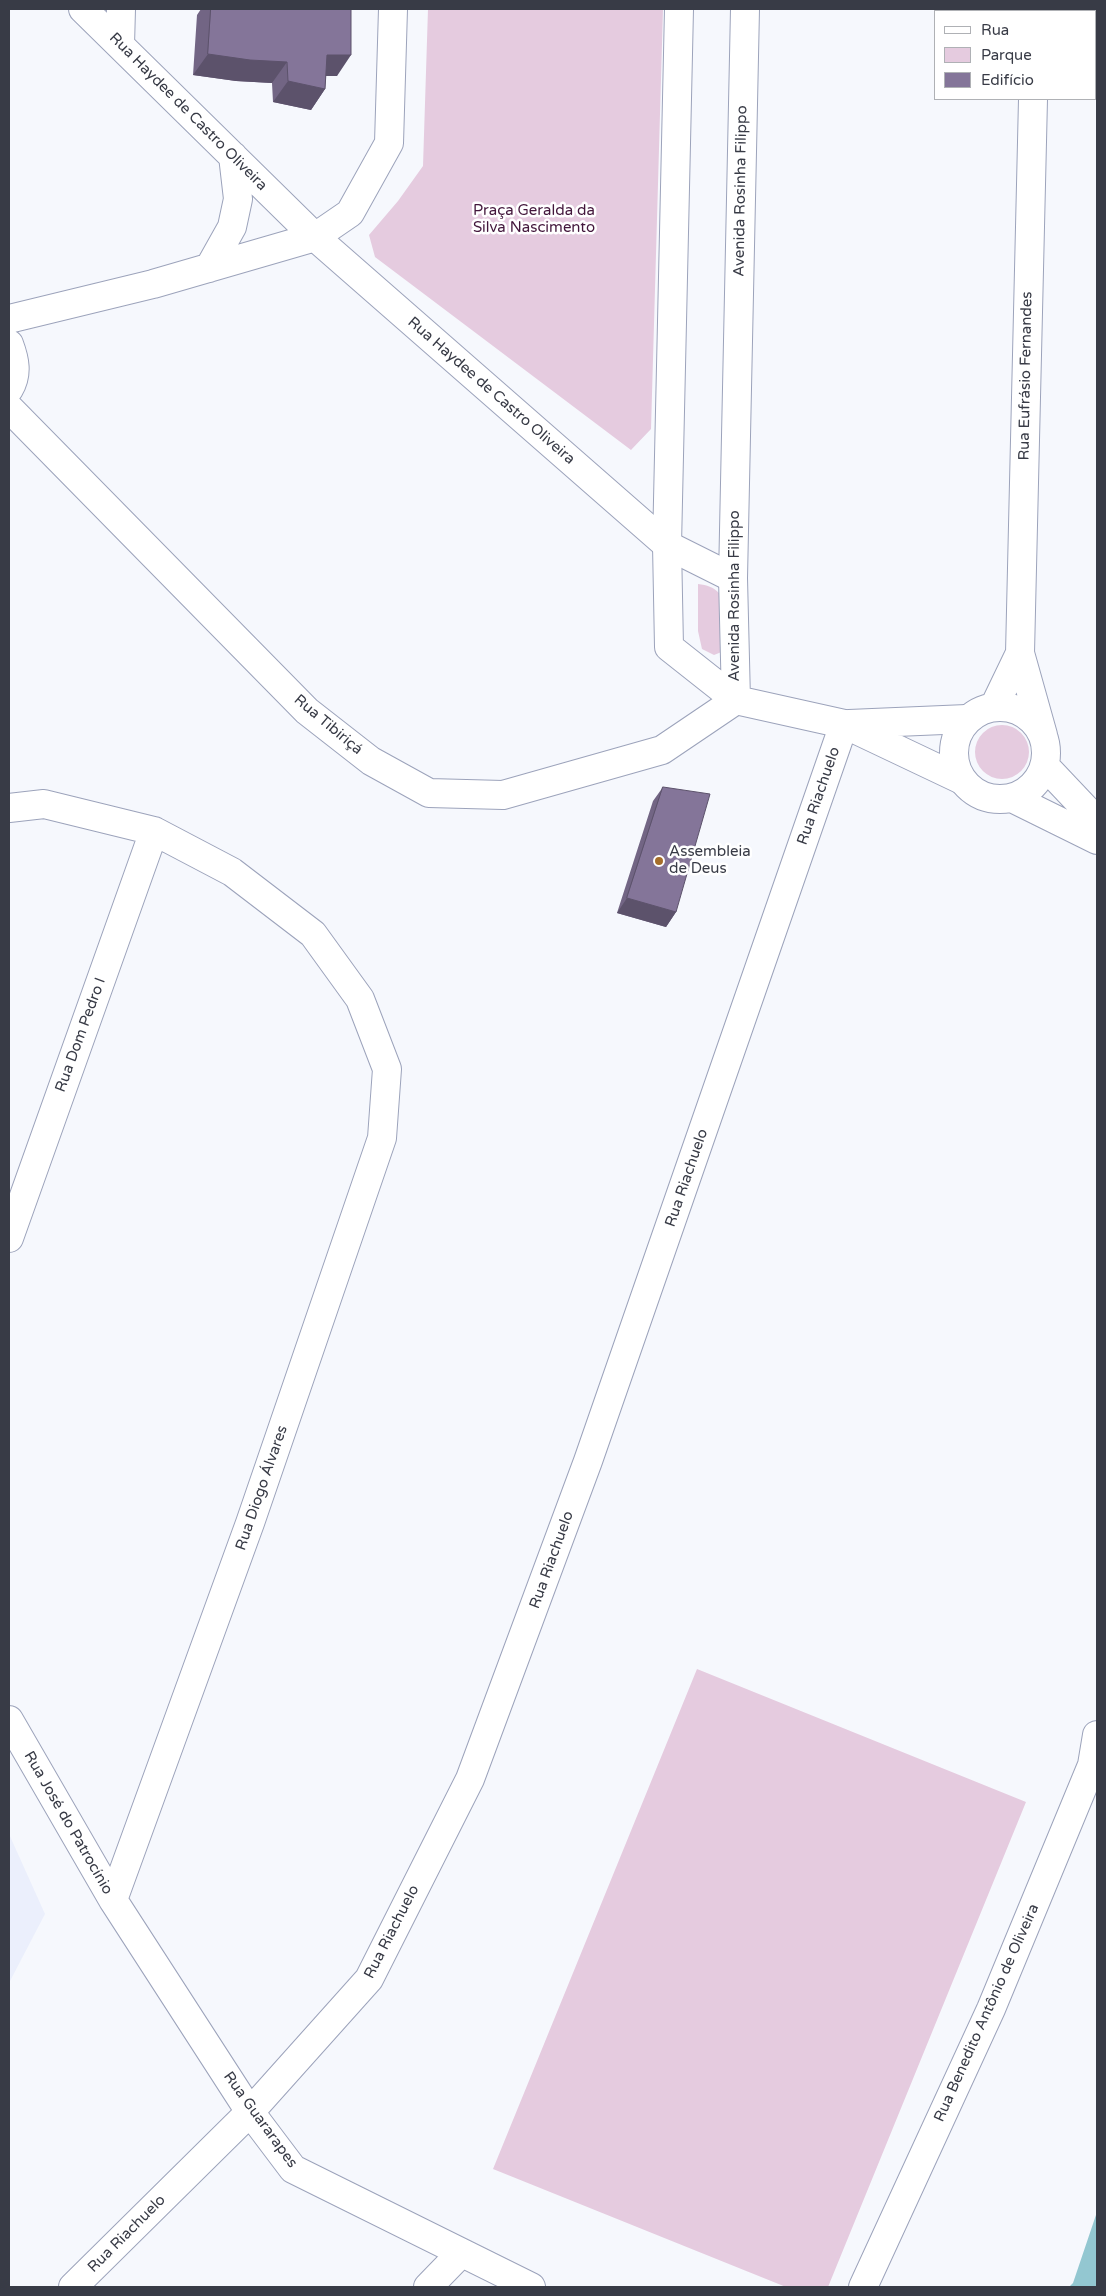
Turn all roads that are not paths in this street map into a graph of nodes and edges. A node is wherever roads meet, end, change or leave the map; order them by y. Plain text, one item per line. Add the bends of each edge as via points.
1 (83, 9) edge
2 (121, 9) edge
3 (393, 9) edge
4 (679, 9) edge
5 (745, 9) edge
6 (120, 45) junction
7 (1033, 100) edge
8 (233, 156) junction
9 (315, 237) junction
10 (209, 268) junction
11 (9, 319) edge
12 (9, 344) edge
13 (9, 389) edge
14 (9, 408) edge
15 (667, 545) junction
16 (733, 578) junction
17 (1020, 653) junction
18 (736, 700) junction
19 (994, 707) junction
20 (967, 719) junction
21 (844, 724) junction
22 (1043, 735) junction
23 (1045, 766) junction
24 (962, 780) junction
25 (1012, 798) junction
26 (9, 808) edge
27 (1097, 821) edge
28 (154, 831) junction
29 (1097, 840) edge
30 (9, 1238) edge
31 (9, 1720) edge
32 (1097, 1735) edge
33 (113, 1900) junction
34 (250, 2112) junction
35 (461, 2253) junction
36 (73, 2287) edge
37 (428, 2287) edge
38 (531, 2287) edge
39 (863, 2287) edge

1 - 6 street, Rua Haydee de Castro Oliveira
2 - 6 street
3 - 9 street via 390,143 350,213
4 - 15 street, Avenida Rosinha Filippo
5 - 16 street, Avenida Rosinha Filippo
6 - 8 street, Rua Haydee de Castro Oliveira
7 - 17 street, Rua Eufrásio Fernandes
8 - 9 street, Rua Haydee de Castro Oliveira
8 - 10 street via 238,199 232,227
9 - 10 street
9 - 15 street, Rua Haydee de Castro Oliveira
10 - 11 street
12 - 13 street via 15,373
14 - 18 street, Rua Tibiriçá via 307,711 371,761 429,793 503,795 662,750
15 - 16 street, Rua Haydee de Castro Oliveira
15 - 18 street, Avenida Rosinha Filippo via 669,647
16 - 18 street, Avenida Rosinha Filippo
17 - 19 street
17 - 22 street
18 - 21 street
19 - 20 street
19 - 22 street via 1023,713 1035,722
20 - 21 street
20 - 24 street via 954,742 956,768
21 - 24 street
21 - 34 street, Rua Riachuelo via 588,1462 470,1779 369,1979
22 - 23 street
23 - 25 street via 1032,786
23 - 27 street
24 - 25 street via 984,796
25 - 29 street
26 - 28 street via 44,804
28 - 30 street, Rua Dom Pedro I
28 - 33 street, Rua Diogo Álvares via 232,872 313,934 360,999 387,1069 382,1138 250,1523
31 - 33 street, Rua José do Patrocínio
32 - 39 street, Rua Benedito Antônio de Oliveira via 1092,1765 991,2009
33 - 34 street, Rua Guararapes
34 - 35 street, Rua Guararapes via 293,2169
34 - 36 street, Rua Riachuelo
35 - 37 street
35 - 38 street, Rua Guararapes

